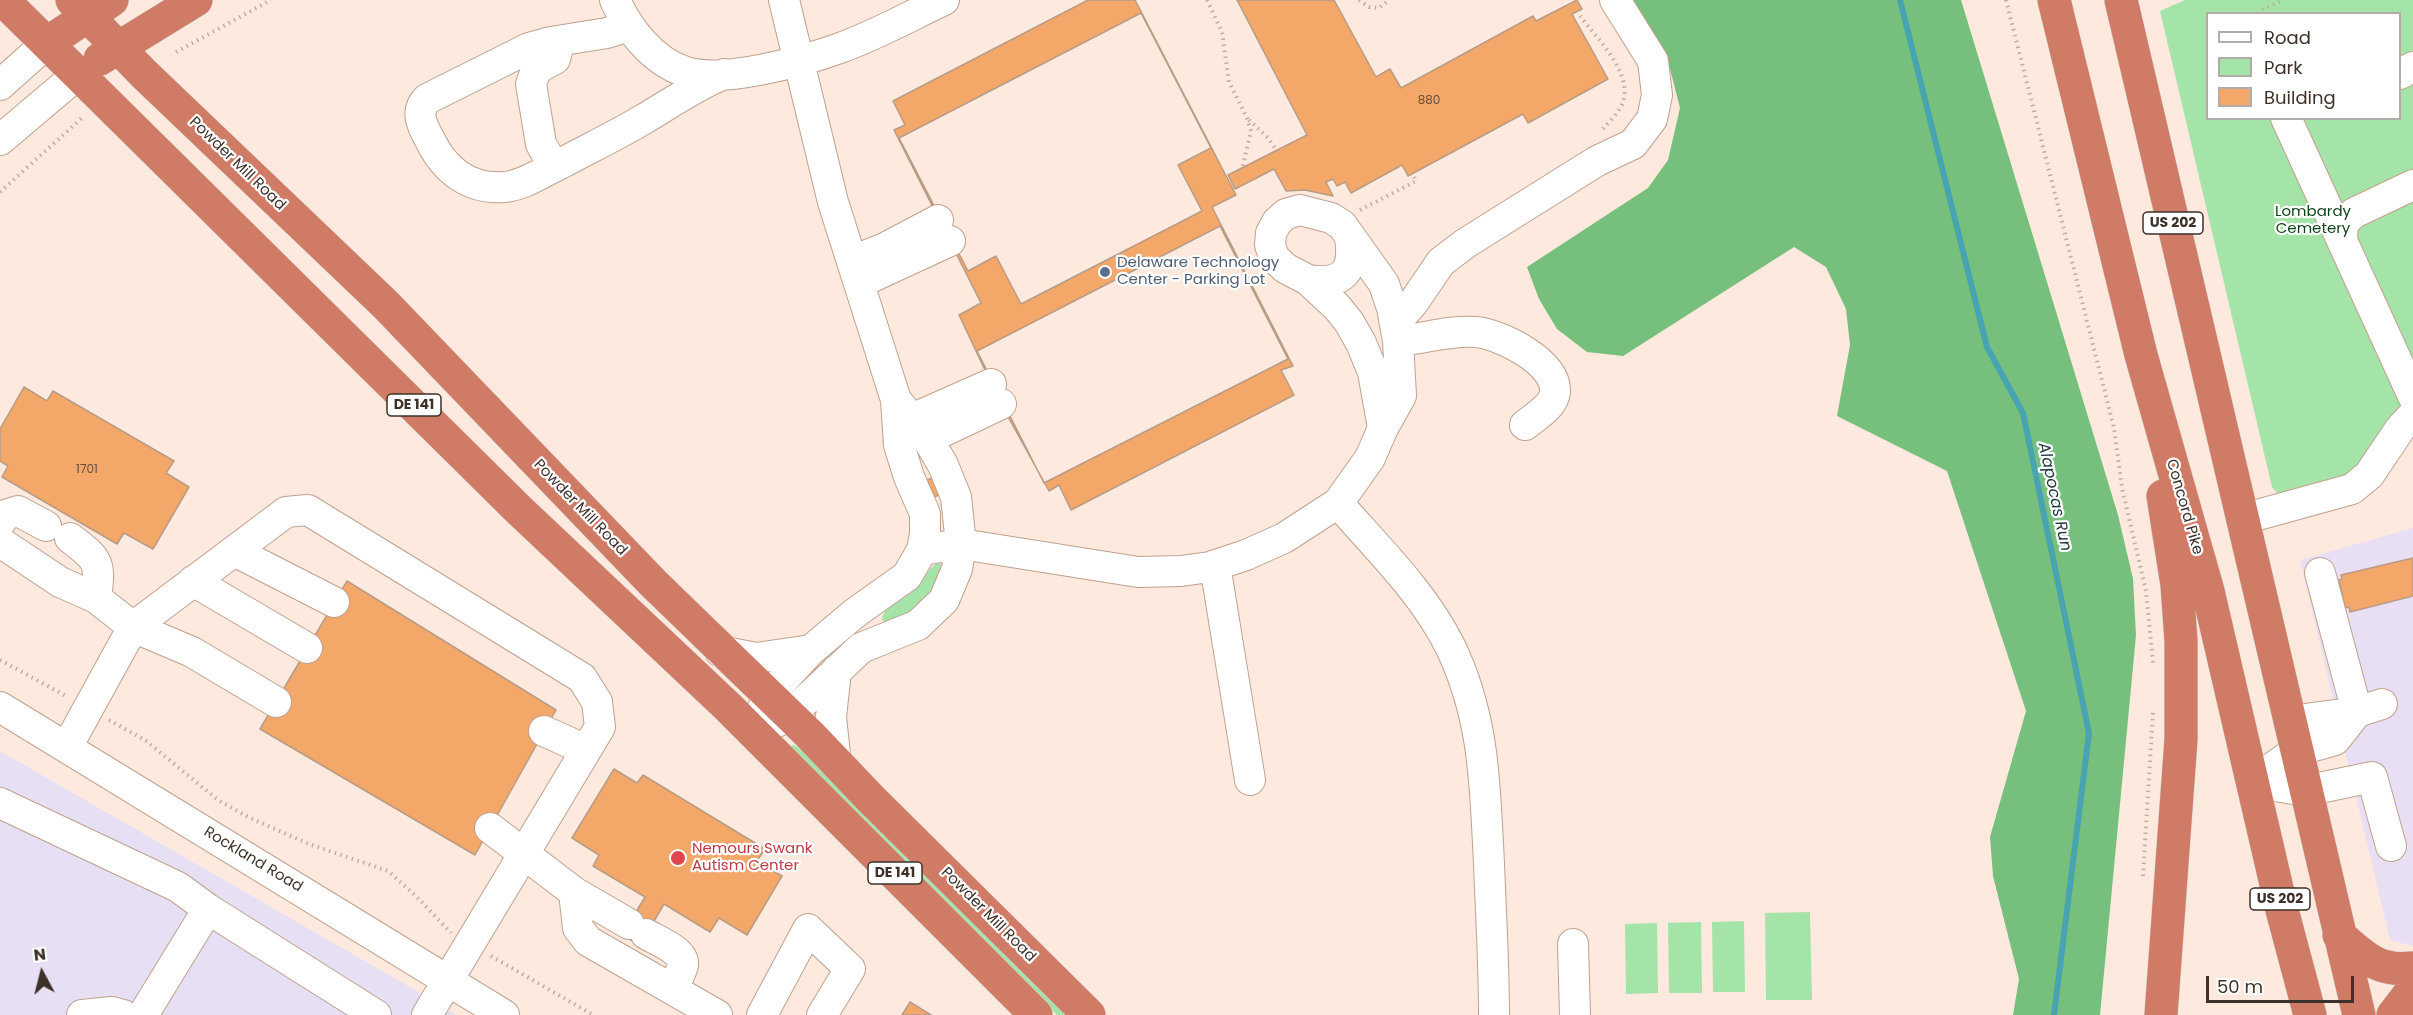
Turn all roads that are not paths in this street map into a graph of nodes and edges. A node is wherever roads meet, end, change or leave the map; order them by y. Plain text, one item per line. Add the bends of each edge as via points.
1 (3, 0) edge
2 (195, 0) edge
3 (615, 0) edge
4 (784, 0) edge
5 (944, 0) edge
6 (1615, 0) edge
7 (2054, 0) edge
8 (2121, 0) edge
9 (90, 5) edge
10 (629, 26) junction
11 (560, 41) junction
12 (47, 43) junction
13 (117, 47) junction
14 (799, 60) junction
15 (78, 74) junction
16 (724, 74) junction
17 (0, 86) edge
18 (2296, 126) edge
19 (0, 140) edge
20 (554, 167) junction
21 (2413, 185) edge
22 (1352, 226) junction
23 (944, 231) dead end
24 (2342, 240) junction
25 (855, 272) junction
26 (1308, 280) junction
27 (1397, 332) junction
28 (2141, 355) junction
29 (996, 394) dead end
30 (2413, 396) edge
31 (2413, 415) edge
32 (907, 421) junction
33 (1525, 425) dead end
34 (1383, 428) junction
35 (1338, 503) junction
36 (2243, 519) junction
37 (0, 524) edge
38 (0, 542) edge
39 (961, 544) junction
40 (922, 550) junction
41 (234, 551) junction
42 (1215, 565) junction
43 (2320, 573) dead end
44 (193, 581) junction
45 (96, 598) junction
46 (334, 602) dead end
47 (133, 627) junction
48 (307, 648) dead end
49 (810, 650) junction
50 (720, 651) junction
51 (836, 671) junction
52 (276, 702) dead end
53 (778, 706) junction
54 (0, 707) edge
55 (544, 730) dead end
56 (753, 733) junction
57 (2293, 736) junction
58 (67, 747) junction
59 (586, 750) junction
60 (836, 764) junction
61 (1250, 780) dead end
62 (2252, 782) junction
63 (2305, 790) junction
64 (0, 803) edge
65 (490, 828) dead end
66 (2391, 846) dead end
67 (525, 853) junction
68 (574, 892) junction
69 (208, 909) junction
70 (2339, 935) junction
71 (1573, 944) dead end
72 (2413, 968) edge
73 (448, 979) junction
74 (673, 988) junction
75 (2413, 989) edge
76 (82, 1015) edge
77 (123, 1015) edge
78 (143, 1015) edge
79 (376, 1015) edge
80 (427, 1015) edge
81 (504, 1015) edge
82 (717, 1015) edge
83 (762, 1015) edge
84 (822, 1015) edge
85 (1036, 1015) edge
86 (1089, 1015) edge
87 (1494, 1015) edge
88 (1575, 1015) edge
89 (2161, 1015) edge
90 (2310, 1015) edge
91 (2359, 1015) edge
92 (2393, 1015) edge

1 - 12 highway, DE 141
2 - 13 highway
3 - 10 street
4 - 14 street
5 - 14 street via 841,48
6 - 27 street via 1653,61 1657,95 1652,119 1633,144 1598,161 1441,262
7 - 28 highway, Concord Pike / US 202
8 - 36 highway, US 202
9 - 12 highway
9 - 13 highway, Powder Mill Road / DE 141
10 - 11 street
10 - 16 street via 666,63 685,72
11 - 20 street via 555,59 540,67 531,84 541,144
11 - 20 street via 529,48 427,99 420,117 438,156 466,180 508,187
12 - 15 highway, DE 141
12 - 17 street
13 - 15 highway
13 - 50 highway, Powder Mill Road / DE 141 via 386,305
14 - 16 street
14 - 25 street via 833,202
15 - 19 street
15 - 56 highway, DE 141 via 519,510
16 - 20 street
18 - 24 street
21 - 24 street via 2354,213 2343,223
22 - 26 street via 1352,253 1344,274 1335,281
22 - 26 street via 1300,210 1286,213 1277,222 1271,233 1274,257 1284,268
22 - 27 street via 1384,284
23 - 25 street via 883,249
24 - 30 street
25 - 32 street
26 - 34 street via 1337,307 1361,343 1373,372
27 - 33 street via 1421,339 1478,332 1527,352 1552,378 1555,392 1550,405
27 - 34 street via 1401,396
28 - 62 highway, Concord Pike / US 202 via 2208,591
28 - 89 highway via 2181,641 2181,739
29 - 32 street
31 - 36 street via 2370,475 2352,489
32 - 39 street via 943,465 956,497
32 - 40 street via 899,445 925,514
34 - 35 street via 1370,458
35 - 42 street via 1284,538
35 - 87 street via 1420,598 1449,646 1476,718 1484,770
36 - 57 highway, US 202
37 - 45 street via 5,515 18,511 93,555 100,573
38 - 45 street via 60,582
39 - 40 street
39 - 42 street via 1138,572
39 - 51 street via 957,569 944,600 918,625 861,648
40 - 49 street via 908,576
41 - 44 street
41 - 46 street
41 - 59 street via 286,512 308,510 582,678 597,702 600,727
42 - 61 street
43 - 57 street via 2369,708 2335,740
44 - 47 street
44 - 48 street
45 - 47 street
47 - 52 street via 192,652
47 - 58 street
49 - 50 street via 756,658
49 - 53 street
50 - 53 highway, Powder Mill Road / DE 141
51 - 53 street
51 - 60 street via 831,717
53 - 56 street
53 - 60 highway, Powder Mill Road / DE 141
54 - 58 street, Rockland Road
55 - 59 street
56 - 85 highway, DE 141
57 - 62 street
57 - 63 highway, US 202
58 - 73 street, Rockland Road
59 - 67 street
60 - 86 highway, Powder Mill Road / DE 141
62 - 63 street
62 - 90 highway, Concord Pike / US 202
63 - 66 street via 2372,777
63 - 70 highway, US 202
64 - 69 street via 178,887
65 - 67 street
67 - 68 street
67 - 73 street
68 - 74 street via 578,928 588,941
68 - 74 street via 676,951 683,964
69 - 78 street
69 - 79 street
70 - 72 highway via 2375,963 2393,969
70 - 91 highway, US 202
71 - 88 street
73 - 80 street
73 - 81 street, Rockland Road
74 - 82 street
75 - 92 highway
76 - 77 street
83 - 84 street via 808,929 850,969

